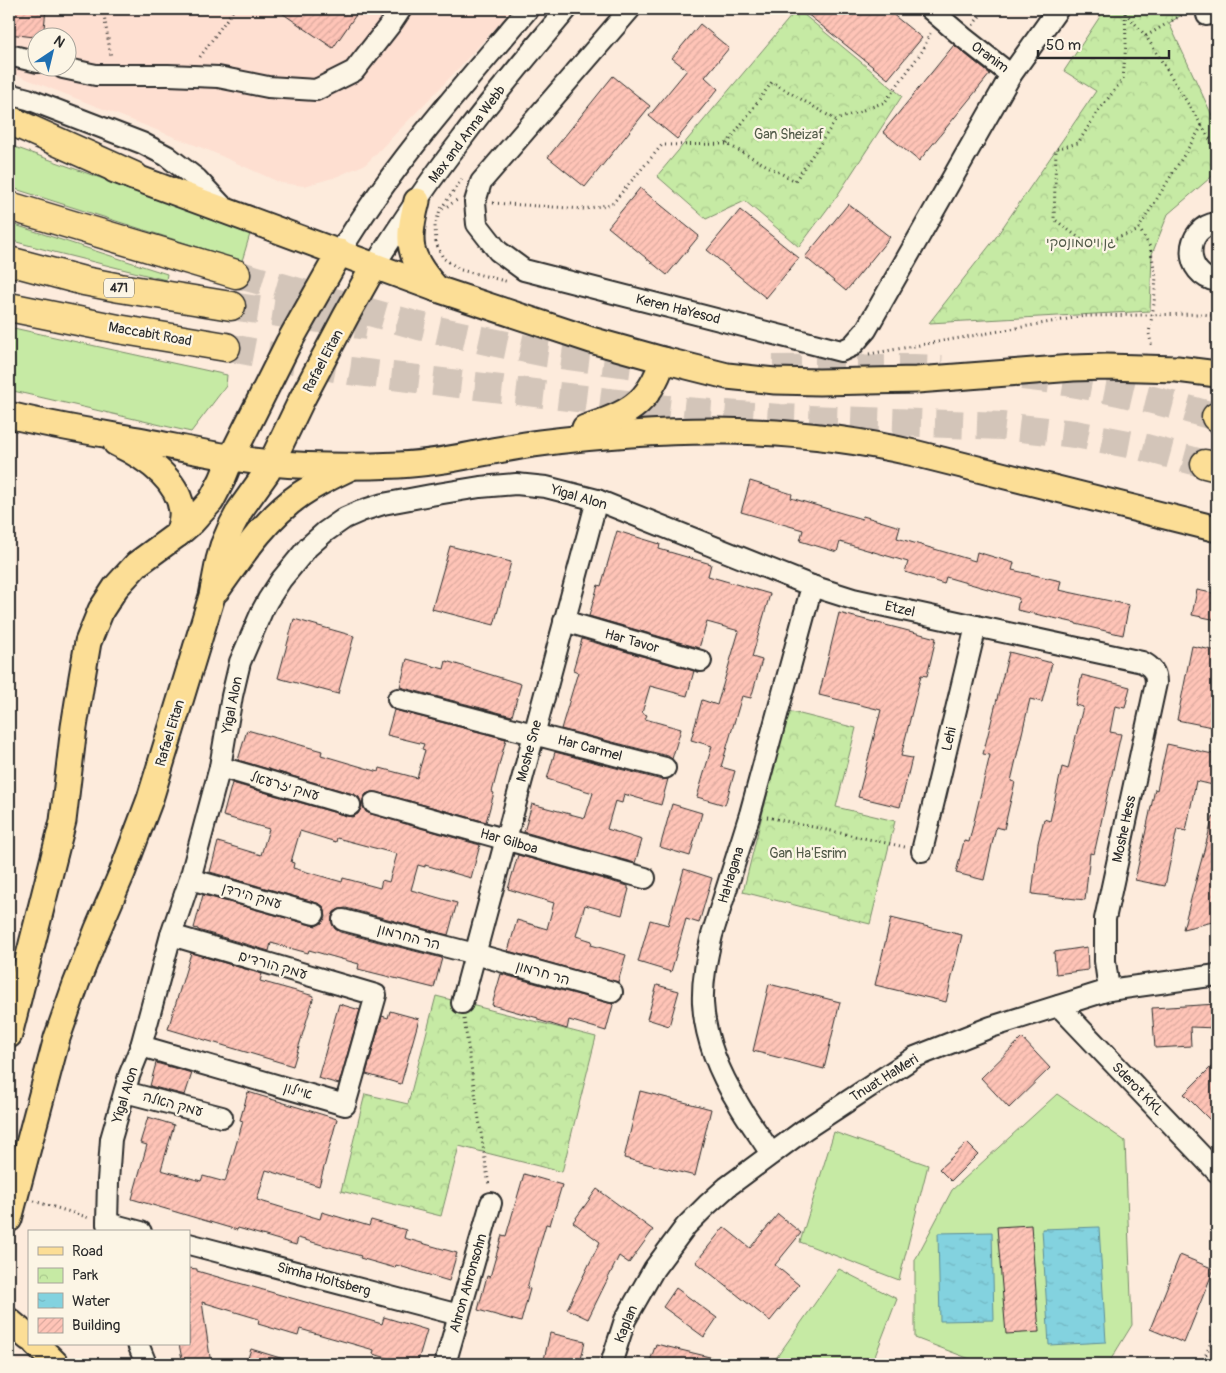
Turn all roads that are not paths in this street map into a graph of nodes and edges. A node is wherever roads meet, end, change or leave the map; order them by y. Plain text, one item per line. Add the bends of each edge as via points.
1 (401, 9) edge
2 (528, 9) edge
3 (567, 9) edge
4 (630, 9) edge
5 (1058, 9) edge
6 (933, 12) edge
7 (9, 55) edge
8 (28, 60) edge
9 (78, 71) edge
10 (1011, 74) junction
11 (9, 94) edge
12 (9, 120) edge
13 (9, 135) edge
14 (134, 176) junction
15 (417, 201) junction
16 (9, 206) edge
17 (228, 211) junction
18 (1217, 223) edge
19 (340, 252) junction
20 (9, 260) edge
21 (374, 266) junction
22 (236, 274) tunnel mouth
23 (1217, 280) edge
24 (437, 289) junction
25 (9, 302) edge
26 (231, 306) tunnel mouth
27 (9, 308) edge
28 (74, 321) junction
29 (226, 348) tunnel mouth
30 (663, 360) junction
31 (1217, 374) edge
32 (256, 406) junction
33 (9, 415) edge
34 (89, 432) junction
35 (537, 443) junction
36 (231, 458) junction
37 (271, 463) junction
38 (351, 467) junction
39 (597, 500) junction
40 (654, 522) joint
41 (1217, 529) edge
42 (178, 534) junction
43 (812, 586) junction
44 (212, 596) junction
45 (564, 621) junction
46 (976, 626) junction
47 (701, 661) dead end
48 (1153, 670) joint
49 (398, 698) dead end
50 (534, 734) junction
51 (220, 767) junction
52 (665, 768) dead end
53 (374, 803) dead end
54 (350, 805) dead end
55 (505, 840) junction
56 (922, 851) road end
57 (645, 878) dead end
58 (190, 879) junction
59 (314, 914) dead end
60 (343, 920) dead end
61 (171, 935) junction
62 (475, 954) junction
63 (1217, 975) edge
64 (1109, 990) junction
65 (612, 992) dead end
66 (376, 994) joint
67 (462, 1003) road end
68 (1059, 1006) junction
69 (9, 1035) edge
70 (140, 1046) junction
71 (125, 1092) junction
72 (222, 1117) dead end
73 (771, 1154) junction
74 (1217, 1172) edge
75 (491, 1203) road end
76 (9, 1219) edge
77 (108, 1227) edge
78 (128, 1230) edge
79 (190, 1244) edge
80 (644, 1286) joint
81 (459, 1314) junction
82 (9, 1321) edge
83 (28, 1337) edge
84 (38, 1346) edge
85 (139, 1346) edge
86 (56, 1364) edge
87 (146, 1364) edge
88 (445, 1364) edge
89 (611, 1364) edge

1 - 9 street via 354,71 316,90 268,87 218,77 96,75
2 - 19 street via 417,142
3 - 15 street, Max and Anna Webb via 477,118
4 - 10 street, Keren HaYesod via 481,182 475,202 476,224 498,250 524,270 840,352 852,346 866,330
5 - 10 street, Oranim
6 - 10 street, Oranim
7 - 8 street
11 - 17 street via 142,143 167,156 197,179
12 - 14 highway
13 - 14 main road
14 - 17 main road
15 - 21 street, Max and Anna Webb
15 - 24 main road via 411,222 411,248 416,262
16 - 22 highway
17 - 19 main road
18 - 23 street via 1197,234 1191,252 1198,271
19 - 21 main road
19 - 32 main road
20 - 26 highway, 471 via 84,281
21 - 24 main road
21 - 37 main road, Rafael Eitan
24 - 30 main road
25 - 28 highway
27 - 28 highway
28 - 29 highway, Maccabit Road
30 - 31 main road via 727,376 775,381 916,380 1106,367
30 - 35 main road via 655,382 630,409 611,420
32 - 36 main road
32 - 37 main road via 258,428
33 - 34 main road
34 - 36 main road
34 - 42 main road via 142,458 170,482 182,512
35 - 38 main road via 433,462
35 - 41 main road via 690,431 832,438 914,453
36 - 37 main road
36 - 42 main road via 211,501
37 - 38 main road
37 - 44 main road, Rafael Eitan via 232,525 219,560
38 - 44 main road via 289,503 250,544
39 - 40 street, Yigal Alon
39 - 45 street, Moshe Sne
39 - 51 street, Yigal Alon via 546,487 516,484 383,504 344,518 308,547 262,611 240,662
40 - 43 street, Etzel
42 - 69 main road via 137,564 116,586 101,610 88,642 63,821
43 - 46 street, Etzel
43 - 73 street, HaHagana via 750,814 712,935 705,973 705,1017 720,1068
44 - 76 main road, Rafael Eitan via 150,799 57,1038
45 - 47 street, Har Tavor
45 - 50 street, Moshe Sne
46 - 48 street, Etzel via 1142,662
46 - 56 street, Lehi
48 - 64 street, Moshe Hess via 1156,684 1105,918
49 - 50 street, Har Carmel
50 - 52 street, Har Carmel
50 - 55 street, Moshe Sne
51 - 54 street, עמק יזרעאל
51 - 58 street, Yigal Alon
53 - 55 street, Har Gilboa
55 - 57 street, Har Gilboa
55 - 62 street, Moshe Sne
58 - 59 street, עמק הירדן
58 - 61 street, Yigal Alon
60 - 62 street, הר החרמון
61 - 66 street, עמק הורדים
61 - 70 street, Yigal Alon
62 - 65 street, הר חרמון
62 - 67 street, Moshe Sne
63 - 64 street, Tnuat HaMeri
64 - 68 street, Tnuat HaMeri
66 - 70 street, איילון via 345,1105
68 - 73 street, Tnuat HaMeri via 991,1027 915,1057
68 - 74 street, Sderot KKL
70 - 71 street, Yigal Alon
71 - 72 street, עמק האלה
71 - 77 street, Yigal Alon via 111,1139
73 - 80 street, Tnuat HaMeri via 727,1187 686,1226
75 - 81 street, Ahron Ahronsohn
77 - 78 street
79 - 81 street, Simha Holtsberg
80 - 89 street, Kaplan via 625,1320
81 - 88 street, Ahron Ahronsohn
82 - 83 main road
84 - 86 main road
85 - 87 street

